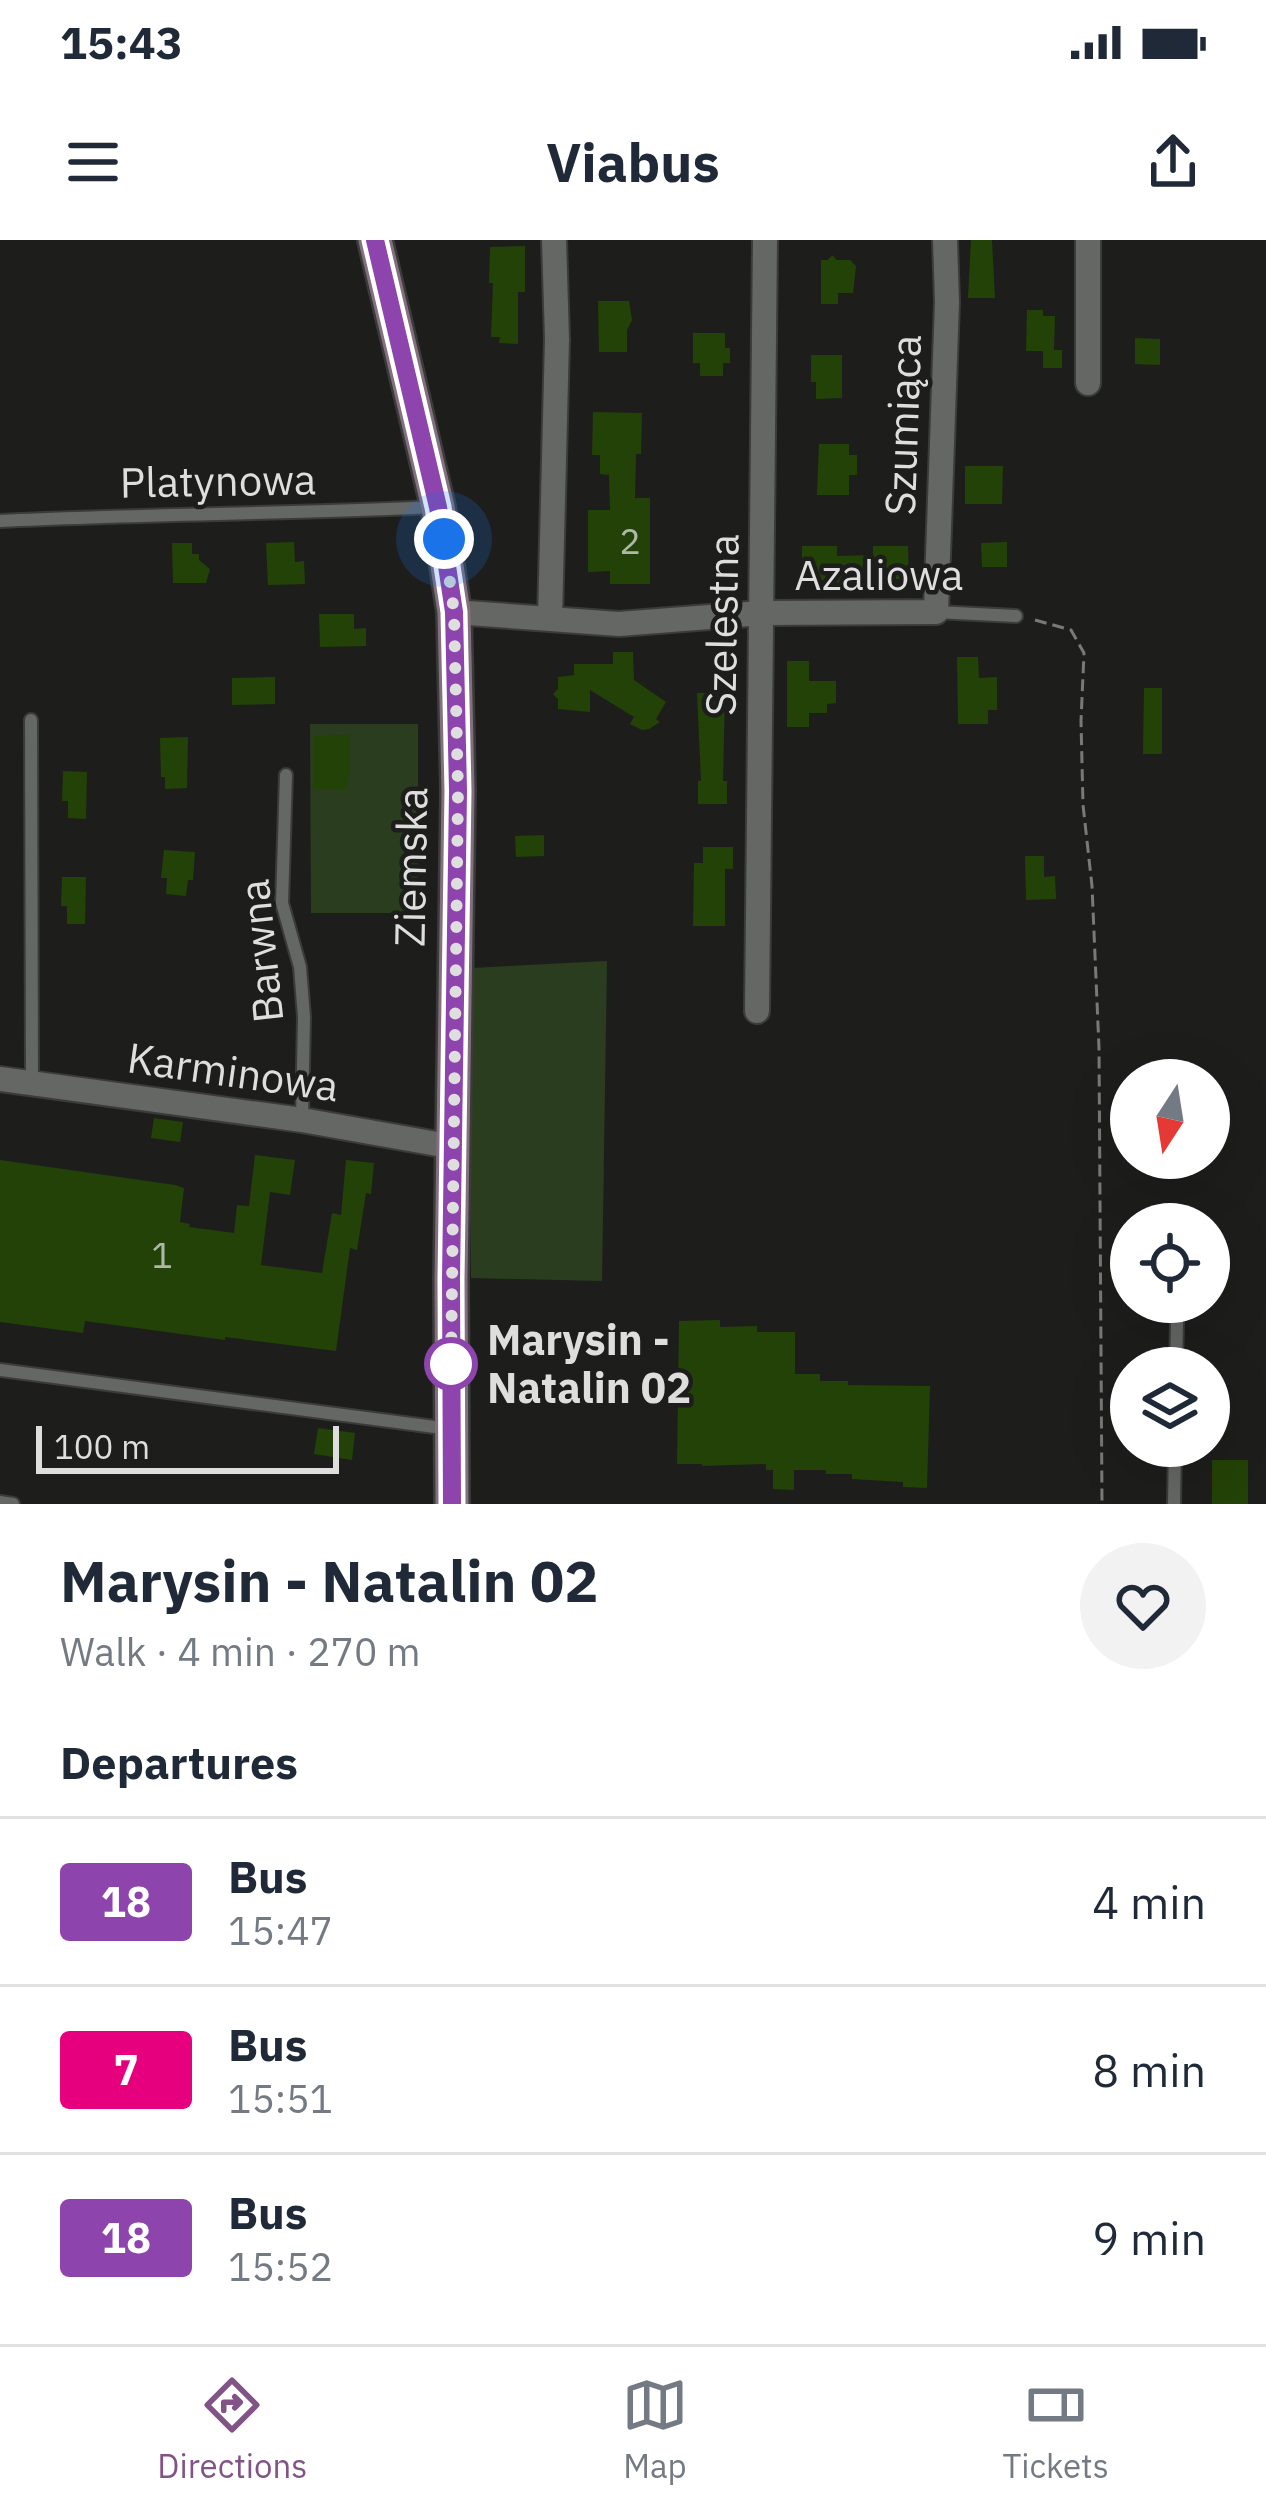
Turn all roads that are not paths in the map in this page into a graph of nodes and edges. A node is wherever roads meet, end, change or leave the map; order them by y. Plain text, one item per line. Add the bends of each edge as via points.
1 (375, 240) edge
2 (554, 240) edge
3 (765, 240) edge
4 (945, 240) edge
5 (1088, 240) edge
6 (1088, 383) dead end
7 (438, 507) junction
8 (0, 521) edge
9 (454, 612) junction
10 (936, 612) junction
11 (760, 614) junction
12 (1016, 616) road end
13 (550, 619) junction
14 (31, 720) dead end
15 (286, 775) dead end
16 (758, 1011) dead end
17 (0, 1079) edge
18 (32, 1084) junction
19 (302, 1120) junction
20 (454, 1147) junction
21 (0, 1370) edge
22 (451, 1430) junction
23 (1175, 1467) edge
24 (0, 1502) edge
25 (13, 1504) edge
26 (452, 1504) edge
27 (1174, 1504) edge

1 - 7 street, Ziemska
2 - 13 street
3 - 11 street, Szelestna
4 - 10 street, Szumiąca
5 - 6 street
7 - 8 lane, Platynowa
7 - 9 street, Ziemska
9 - 13 street, Azaliowa
9 - 20 street, Ziemska
10 - 11 street, Azaliowa
10 - 12 lane, Azaliowa
11 - 13 street, Azaliowa via 619,624
11 - 16 street, Szelestna
14 - 18 lane
15 - 19 lane, Barwna via 282,903 300,968
17 - 18 street, Karminowa
18 - 19 street, Karminowa
19 - 20 street, Karminowa
20 - 22 street, Ziemska
21 - 22 lane
22 - 26 street, Ziemska
23 - 27 lane
24 - 25 lane

